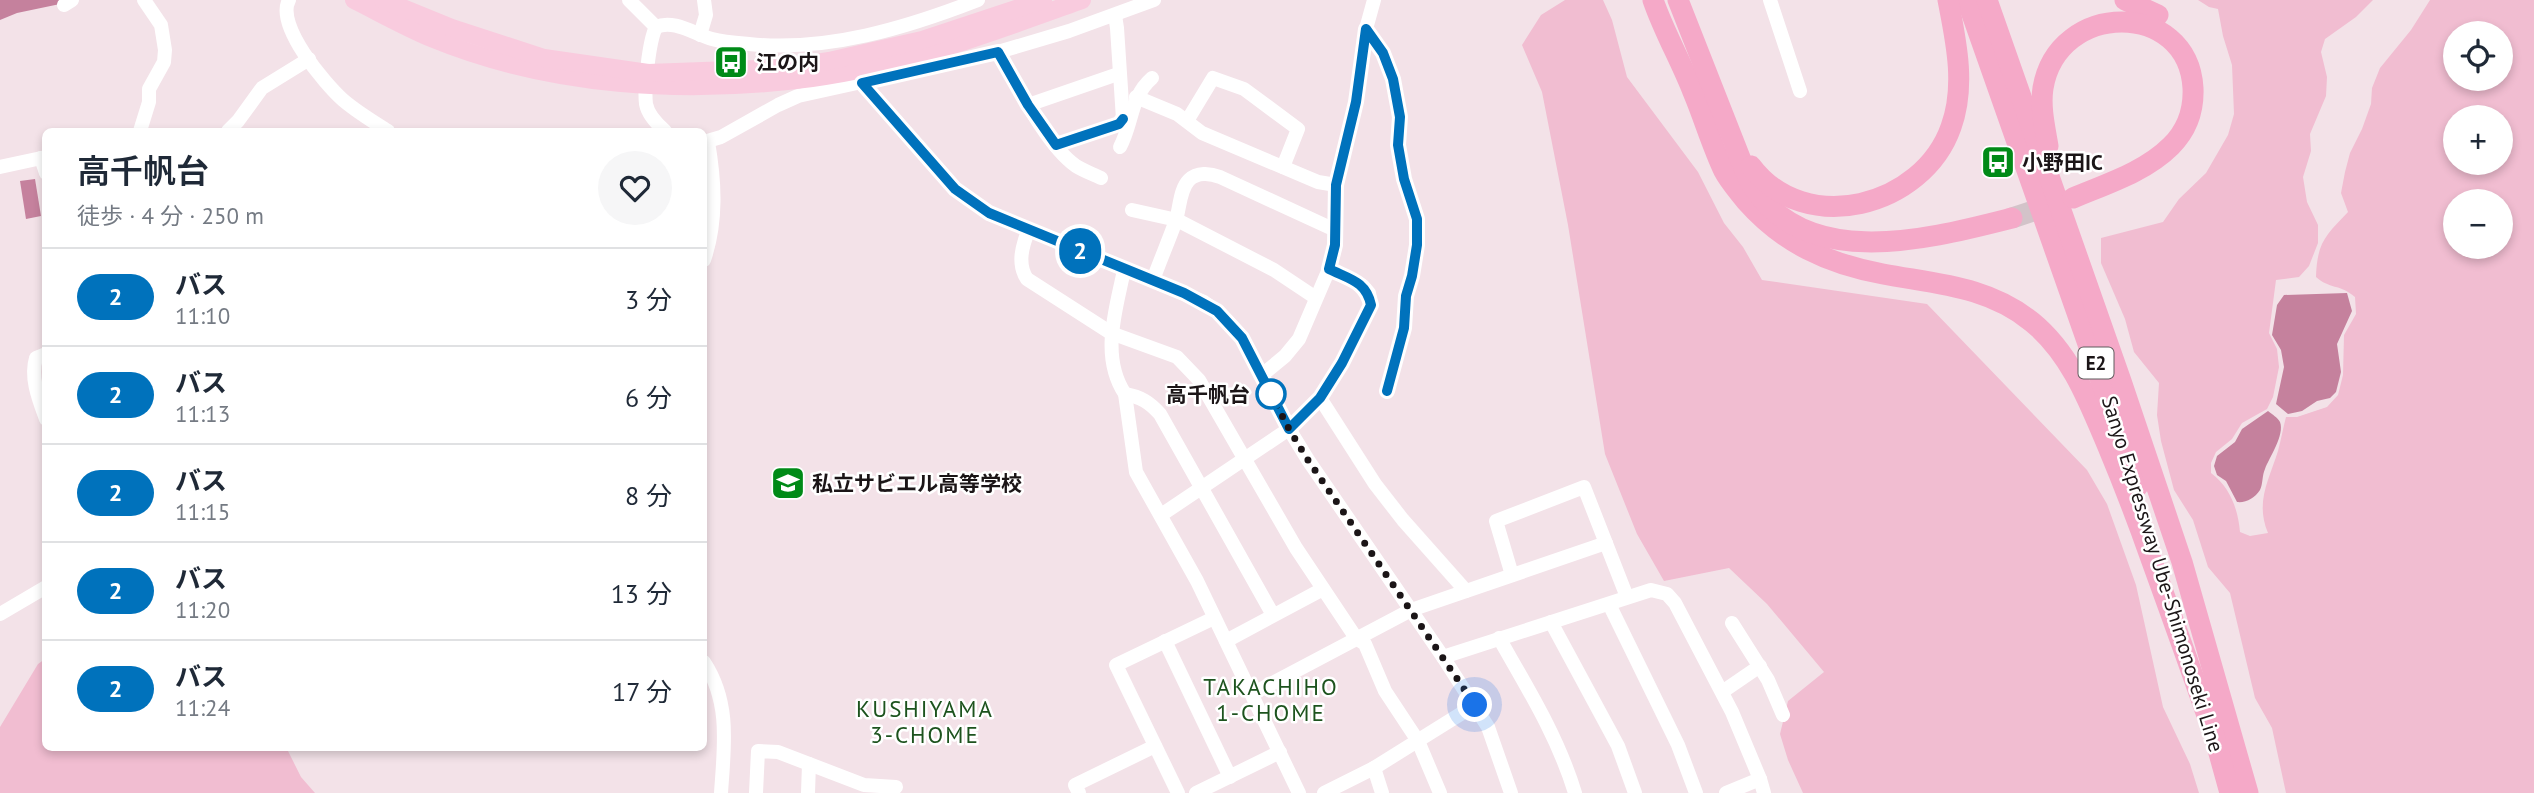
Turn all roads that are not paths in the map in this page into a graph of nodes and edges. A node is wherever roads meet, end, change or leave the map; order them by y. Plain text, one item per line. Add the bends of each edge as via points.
1 (144, 0) edge
2 (289, 0) edge
3 (354, 0) edge
4 (383, 0) edge
5 (629, 0) edge
6 (704, 0) edge
7 (978, 0) edge
8 (1043, 0) edge
9 (1082, 0) edge
10 (1154, 0) edge
11 (1374, 0) edge
12 (1643, 0) edge
13 (1653, 0) edge
14 (1672, 0) edge
15 (1678, 0) edge
16 (1770, 0) edge
17 (1948, 0) edge
18 (1967, 0) edge
19 (1987, 0) edge
20 (2125, 0) edge
21 (1115, 15) junction
22 (656, 26) junction
23 (1366, 29) junction
24 (1691, 31) junction
25 (1664, 32) junction
26 (701, 35) junction
27 (998, 52) junction
28 (309, 59) junction
29 (1118, 74) junction
30 (1152, 78) dead end
31 (648, 79) junction
32 (862, 83) junction
33 (1800, 90) dead end
34 (1136, 97) junction
35 (1028, 105) junction
36 (1187, 121) junction
37 (142, 128) edge
38 (231, 128) edge
39 (383, 128) edge
40 (661, 128) edge
41 (1708, 128) junction
42 (707, 142) edge
43 (1056, 145) junction
44 (1736, 145) junction
45 (707, 146) edge
46 (1120, 147) dead end
47 (42, 158) edge
48 (0, 167) edge
49 (1283, 167) junction
50 (1101, 178) dead end
51 (1336, 185) junction
52 (1132, 210) dead end
53 (1177, 220) junction
54 (1029, 229) junction
55 (1335, 230) junction
56 (707, 248) edge
57 (2078, 260) junction
58 (1329, 269) junction
59 (1124, 270) junction
60 (1153, 280) junction
61 (1316, 298) junction
62 (1111, 333) junction
63 (42, 356) edge
64 (1262, 375) junction
65 (1387, 391) dead end
66 (1125, 394) junction
67 (1320, 398) junction
68 (42, 408) edge
69 (1289, 429) junction
70 (1245, 459) junction
71 (1203, 488) junction
72 (1161, 515) junction
73 (1606, 543) junction
74 (1512, 575) junction
75 (42, 589) edge
76 (1323, 589) junction
77 (1466, 591) junction
78 (1627, 597) junction
79 (1609, 604) junction
80 (1411, 610) junction
81 (0, 614) edge
82 (1273, 615) junction
83 (1214, 618) junction
84 (1551, 622) junction
85 (1732, 623) dead end
86 (1356, 638) junction
87 (1499, 638) junction
88 (1165, 641) junction
89 (1226, 641) junction
90 (1443, 657) junction
91 (1760, 666) junction
92 (707, 668) edge
93 (1722, 692) junction
94 (1252, 694) junction
95 (1475, 705) junction
96 (1783, 715) dead end
97 (2213, 730) junction
98 (1419, 741) junction
99 (1155, 746) junction
100 (1280, 752) junction
101 (809, 764) junction
102 (1374, 768) junction
103 (1230, 776) junction
104 (1762, 786) edge
105 (896, 788) dead end
106 (864, 789) edge
107 (721, 793) edge
108 (756, 793) edge
109 (808, 793) edge
110 (1079, 793) edge
111 (1178, 793) edge
112 (1196, 793) edge
113 (1299, 793) edge
114 (1324, 793) edge
115 (1382, 793) edge
116 (1440, 793) edge
117 (1511, 793) edge
118 (1575, 793) edge
119 (1635, 793) edge
120 (1696, 793) edge
121 (1726, 793) edge
122 (2230, 793) edge
123 (2248, 793) edge

1 - 37 street via 161,24 165,50 164,62 149,89
2 - 28 street via 288,23
3 - 31 main road via 430,37 534,69 586,79
4 - 31 main road via 544,58
5 - 22 street
6 - 26 street
7 - 26 street via 919,22 846,39 771,45
8 - 31 main road via 922,40 829,61
9 - 31 main road via 929,52 814,78 752,84
10 - 21 street
11 - 23 street
12 - 25 highway
13 - 25 highway
14 - 24 highway
15 - 24 highway
16 - 33 street
17 - 44 highway via 1959,74 1956,114 1940,150 1908,184 1863,204 1812,205 1760,178
18 - 97 highway, Sanyo Expressway Ube-Shimonoseki Line / E2 via 2124,444
19 - 57 highway, Sanyo Expressway Ube-Shimonoseki Line / E2
20 - 57 highway via 2162,17 2184,37 2202,78 2202,107 2177,153 2143,176 2075,203 2158,158 2182,133 2193,107 2190,69 2183,52 2145,21 2118,16 2094,20 2067,37 2045,80 2043,122
21 - 27 street
21 - 29 street
22 - 26 street via 673,24
22 - 31 street via 650,39
23 - 51 street via 1356,102
23 - 65 street via 1383,53 1393,79 1400,117 1398,145 1417,219 1404,328
24 - 44 highway
25 - 41 highway
27 - 32 street
27 - 35 street
28 - 38 street via 262,88
28 - 39 street via 341,98
29 - 35 street
29 - 43 street via 1123,119 1119,124
30 - 34 street
31 - 40 street via 646,104
32 - 42 street via 798,96
32 - 54 street via 955,189 989,213
34 - 36 street
34 - 46 street
35 - 43 street
36 - 49 street
36 - 49 street via 1213,78 1244,89 1298,129
41 - 44 highway via 1730,173 1753,201 1775,223 1815,243 1870,252 1938,244 2014,222 1909,240 1862,243 1831,238 1795,223 1765,201 1748,178
41 - 97 highway via 1725,172 1740,193 1794,243 1850,267 1986,295 2032,322 2056,347 2078,380 2126,491
43 - 50 street via 1076,166
45 - 56 street via 712,164 713,225
47 - 48 street
49 - 51 street
51 - 55 street
52 - 53 street
53 - 55 street via 1190,178 1211,174
53 - 60 street
53 - 61 street via 1274,270
54 - 59 street
54 - 62 street via 1021,258 1027,279
55 - 58 street
57 - 123 highway, Sanyo Expressway Ube-Shimonoseki Line / E2 via 2182,562
58 - 61 street
58 - 67 street via 1363,286 1371,305
59 - 60 street
59 - 62 street
60 - 64 street via 1217,311 1242,338
61 - 64 street via 1299,339
62 - 66 street via 1114,369
62 - 70 street via 1170,354 1188,366
63 - 68 street via 34,365
64 - 69 street
66 - 71 street via 1150,403 1160,414
66 - 72 street via 1136,472
67 - 69 street
67 - 77 street via 1375,484
69 - 70 street
69 - 80 street
70 - 71 street
70 - 76 street
71 - 72 street
71 - 82 street
72 - 83 street
73 - 74 street
73 - 74 street via 1584,488 1496,521
73 - 78 street
74 - 77 street
75 - 81 street
76 - 82 street
76 - 86 street
77 - 80 street
78 - 79 street
78 - 93 street via 1651,590 1667,594
79 - 84 street
79 - 120 street
80 - 86 street
80 - 90 street
82 - 89 street
83 - 88 street
83 - 89 street
84 - 87 street
84 - 119 street via 1618,746
85 - 91 street
86 - 94 street
86 - 98 street via 1365,644 1385,691
87 - 90 street
87 - 118 street via 1548,723
88 - 99 street via 1116,665
88 - 103 street
89 - 94 street
90 - 95 street
91 - 93 street
91 - 96 street
92 - 107 street via 725,716
93 - 104 street
94 - 100 street
95 - 98 street
95 - 117 street via 1497,748
97 - 122 highway, Sanyo Expressway Ube-Shimonoseki Line / E2
98 - 102 street
98 - 116 street
99 - 110 street via 1075,785
99 - 111 street
100 - 103 street
100 - 113 street
101 - 106 street
101 - 108 street via 778,752 758,751
101 - 109 street
102 - 114 street
102 - 115 street
103 - 112 street
104 - 121 street
105 - 106 street

